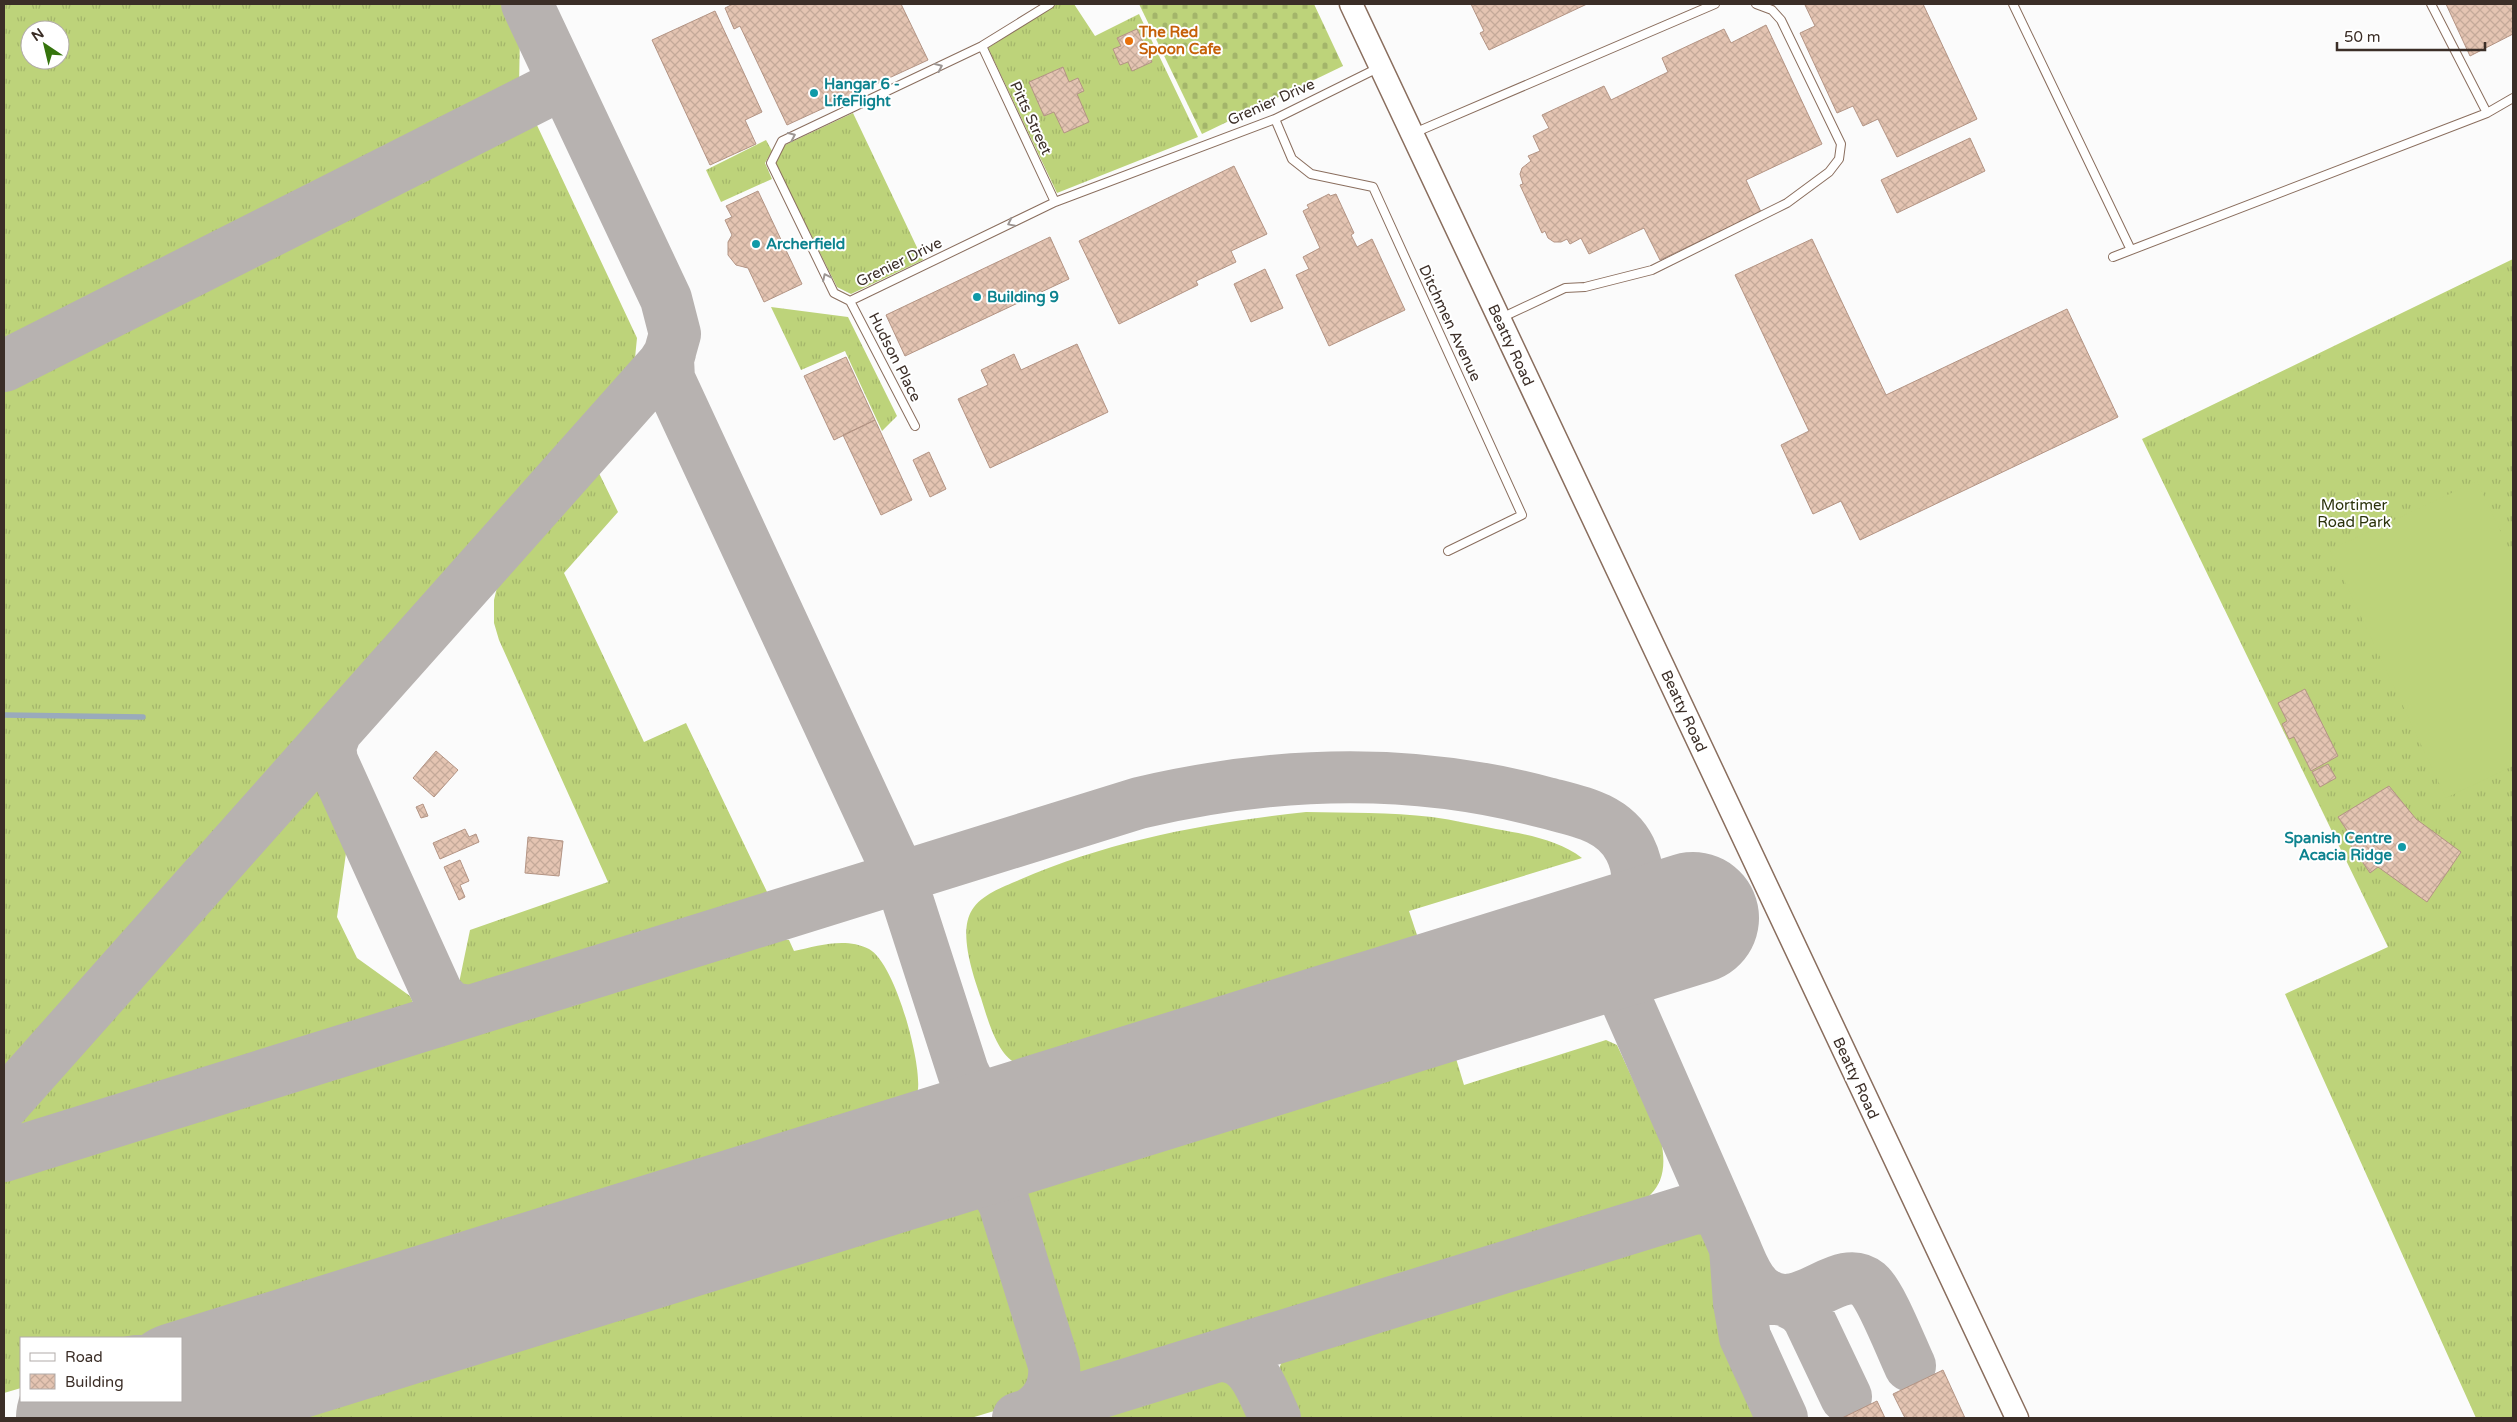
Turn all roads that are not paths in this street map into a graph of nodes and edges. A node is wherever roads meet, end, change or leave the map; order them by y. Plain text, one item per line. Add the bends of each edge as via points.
1 (1050, 4) edge
2 (1351, 4) edge
3 (1715, 4) edge
4 (1756, 4) edge
5 (2013, 4) edge
6 (2431, 4) edge
7 (982, 46) junction
8 (1381, 66) junction
9 (2513, 98) edge
10 (2486, 113) junction
11 (1275, 118) junction
12 (1413, 134) junction
13 (1055, 202) junction
14 (2131, 250) junction
15 (2113, 257) dead end
16 (850, 301) junction
17 (1499, 319) junction
18 (915, 426) dead end
19 (1448, 551) dead end
20 (2017, 1418) edge

1 - 7 lane, Grenier Drive
2 - 8 main road, Beatty Road
3 - 12 lane
4 - 17 lane via 1772,10 1781,20 1841,144 1839,159 1830,172 1787,203 1652,270 1585,287 1565,288
5 - 14 lane
6 - 10 lane
7 - 13 lane, Pitts Street
16 -> 7 lane, Grenier Drive via 834,293 771,163 782,141
8 - 11 lane, Grenier Drive
8 - 12 main road, Beatty Road
9 - 10 lane
10 - 14 lane
11 - 13 lane, Grenier Drive
11 - 19 lane, Ditchmen Avenue via 1292,158 1311,174 1373,187 1522,515
12 - 17 main road, Beatty Road
13 -> 16 lane, Grenier Drive
14 - 15 lane
16 - 18 lane, Hudson Place
17 - 20 main road, Beatty Road

